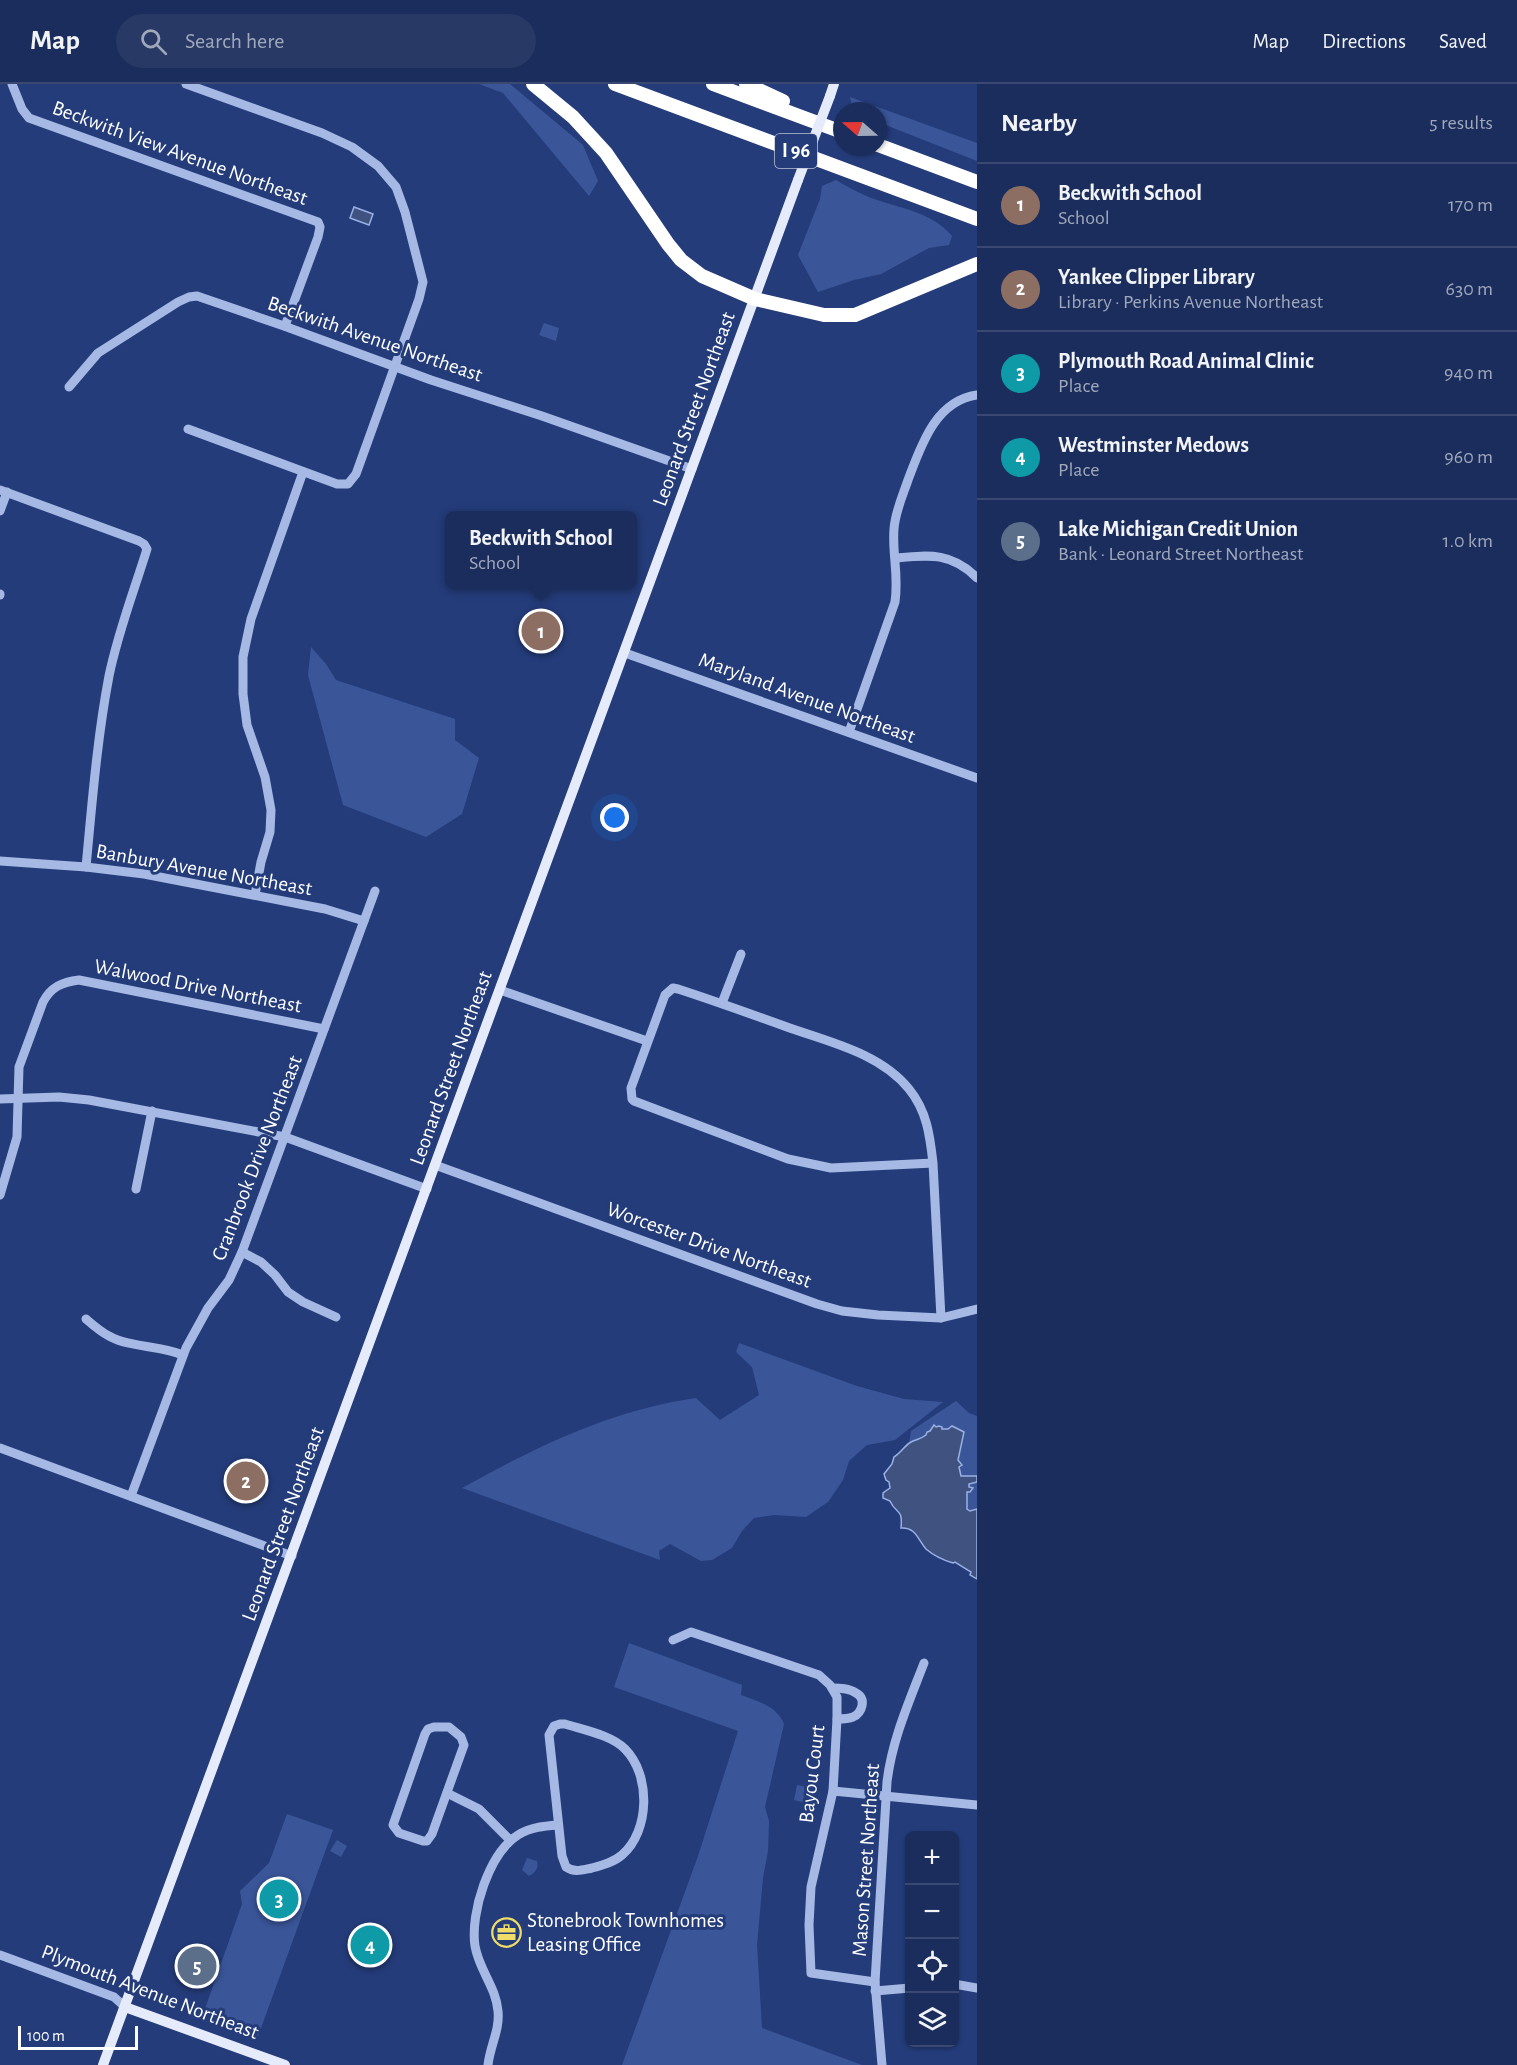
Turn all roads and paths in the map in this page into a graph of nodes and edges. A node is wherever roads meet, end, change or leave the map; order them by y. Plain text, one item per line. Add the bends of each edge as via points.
1 (12, 84) edge
2 (186, 84) edge
3 (533, 84) edge
4 (615, 84) edge
5 (713, 84) edge
6 (746, 84) edge
7 (834, 84) edge
8 (833, 126) edge
9 (833, 127) edge
10 (887, 148) edge
11 (977, 182) edge
12 (977, 219) edge
13 (977, 264) edge
14 (755, 299) junction
15 (285, 326) junction
16 (395, 367) junction
17 (69, 387) dead end
18 (977, 395) edge
19 (188, 429) dead end
20 (692, 470) junction
21 (303, 472) junction
22 (3, 491) edge
23 (0, 511) edge
24 (896, 558) junction
25 (974, 571) edge
26 (625, 653) junction
27 (849, 732) junction
28 (977, 778) edge
29 (0, 861) edge
30 (86, 867) junction
31 (375, 891) dead end
32 (255, 895) junction
33 (364, 921) junction
34 (741, 954) dead end
35 (500, 990) junction
36 (722, 1004) junction
37 (324, 1029) junction
38 (647, 1041) junction
39 (19, 1098) junction
40 (0, 1099) edge
41 (152, 1111) junction
42 (285, 1137) junction
43 (933, 1163) junction
44 (435, 1166) junction
45 (136, 1189) dead end
46 (427, 1189) junction
47 (0, 1195) edge
48 (242, 1252) junction
49 (977, 1309) edge
50 (336, 1317) dead end
51 (941, 1318) junction
52 (86, 1319) dead end
53 (183, 1355) junction
54 (0, 1448) edge
55 (131, 1496) junction
56 (292, 1556) junction
57 (673, 1640) dead end
58 (924, 1663) dead end
59 (832, 1688) junction
60 (837, 1719) junction
61 (833, 1791) junction
62 (447, 1793) junction
63 (887, 1797) junction
64 (977, 1804) edge
65 (558, 1825) junction
66 (510, 1840) junction
67 (0, 1955) edge
68 (959, 1985) edge
69 (875, 1986) junction
70 (905, 1988) edge
71 (977, 1988) edge
72 (125, 2007) junction
73 (487, 2064) edge
74 (103, 2065) edge
75 (285, 2065) edge
76 (882, 2065) edge

1 - 15 street, Beckwith View Avenue Northeast via 29,118 299,214 320,225
2 - 16 street via 352,147 378,165 396,187 423,282
3 - 14 highway via 573,117 606,153 681,260 702,276
4 - 12 highway, I 96
5 - 9 highway, I 96
6 - 8 highway
7 - 14 main road, Leonard Street Northeast, bridge
10 - 11 highway
13 - 14 highway via 855,315 816,314
14 - 20 main road, Leonard Street Northeast
15 - 16 street, Beckwith Avenue Northeast
15 - 17 street, Beckwith Avenue Northeast via 208,299 189,297 98,353
16 - 20 street, Beckwith Avenue Northeast
16 - 21 street via 356,474 348,484
18 - 24 street via 955,403 926,434 897,514
19 - 21 street
20 - 26 main road, Leonard Street Northeast
21 - 32 street via 248,628 243,657 247,725 271,810 270,832
22 - 23 street
22 - 30 street via 139,541 147,549 109,675
24 - 25 street via 943,556
24 - 27 street via 895,602
26 - 27 street, Maryland Avenue Northeast
26 - 35 main road, Leonard Street Northeast
27 - 28 street, Maryland Avenue Northeast
29 - 30 street, Banbury Avenue Northeast
30 - 32 street, Banbury Avenue Northeast
31 - 33 street, Cranbrook Drive Northeast
32 - 33 street, Banbury Avenue Northeast
33 - 37 street, Cranbrook Drive Northeast
34 - 36 street
35 - 38 street
35 - 44 main road, Leonard Street Northeast
36 - 38 street via 673,988 665,995
36 - 43 street via 855,1051 883,1066 902,1082 923,1111
37 - 39 street, Walwood Drive Northeast via 79,980 65,982 51,990 42,1002 19,1067
37 - 42 street, Cranbrook Drive Northeast
38 - 43 street via 631,1088 634,1101 815,1166
39 - 40 street
39 - 41 street via 59,1097
39 - 47 street via 17,1137
41 - 42 street
41 - 45 street
42 - 46 street
42 - 48 street, Cranbrook Drive Northeast
43 - 51 street
44 - 46 main road, Leonard Street Northeast
44 - 51 street, Worcester Drive Northeast via 817,1304 842,1311
46 - 56 main road, Leonard Street Northeast
48 - 50 street via 261,1262 288,1292
48 - 53 street, Cranbrook Drive Northeast
49 - 51 street, Worcester Drive Northeast
52 - 53 street via 121,1341
53 - 55 street, Cranbrook Drive Northeast
54 - 55 street
55 - 56 street
56 - 72 main road, Leonard Street Northeast
57 - 59 street via 691,1632 819,1675
58 - 63 street, Mason Street Northeast via 891,1755
59 - 60 street, Bayou Court via 837,1697
59 - 60 street via 854,1691 862,1702 855,1716
60 - 61 street, Bayou Court
61 - 63 street
61 - 69 street, Bayou Court via 811,1887 811,1973
62 - 62 street via 427,1841 394,1828 393,1821 424,1734 431,1728 449,1727 464,1745
62 - 66 street via 479,1809
63 - 64 street
63 - 69 street, Mason Street Northeast
65 - 65 street via 549,1735 554,1726 566,1724 625,1749 635,1761 644,1806 636,1838 622,1856 577,1872 563,1862
65 - 66 street via 531,1829
66 - 73 street via 479,1898 474,1923 478,1959 496,1996 498,2010 496,2035
67 - 72 street, Plymouth Avenue Northeast via 114,1997
68 - 71 street
69 - 70 street
69 - 76 street, Mason Street Northeast
72 - 74 main road, Leonard Street Northeast
72 - 75 main road, Plymouth Avenue Northeast

